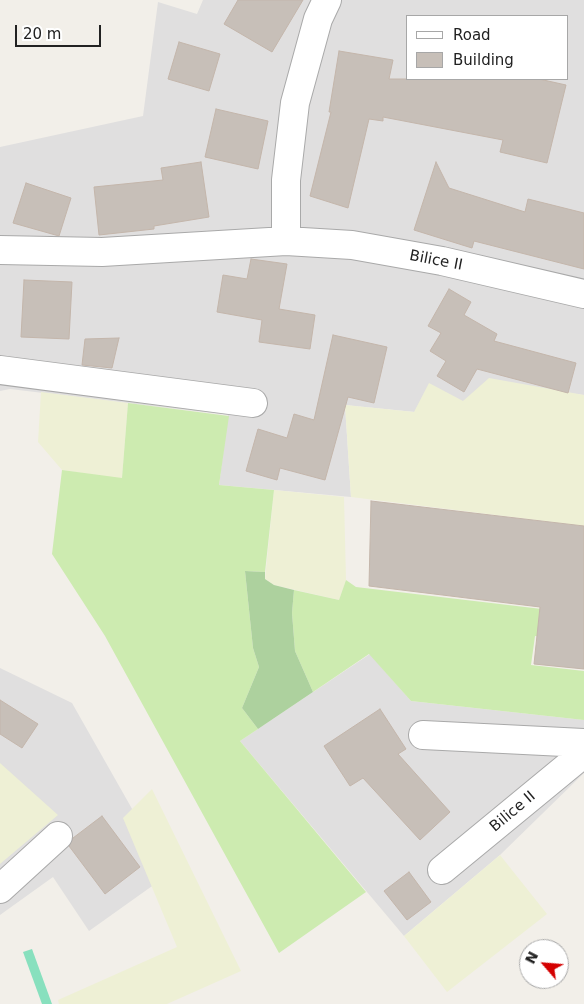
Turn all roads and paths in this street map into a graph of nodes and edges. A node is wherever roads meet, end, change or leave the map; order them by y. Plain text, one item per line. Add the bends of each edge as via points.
1 (327, 0) edge
2 (286, 241) junction
3 (0, 250) edge
4 (584, 294) edge
5 (0, 370) edge
6 (253, 403) dead end
7 (423, 735) dead end
8 (584, 743) edge
9 (584, 753) edge
10 (58, 836) dead end
11 (442, 870) dead end
12 (0, 889) edge

1 - 2 street via 318,19 295,103 286,180
2 - 3 street, Bilice II via 102,252
2 - 4 street, Bilice II via 352,245 442,261
5 - 6 street
7 - 8 street
9 - 11 street, Bilice II
10 - 12 street

